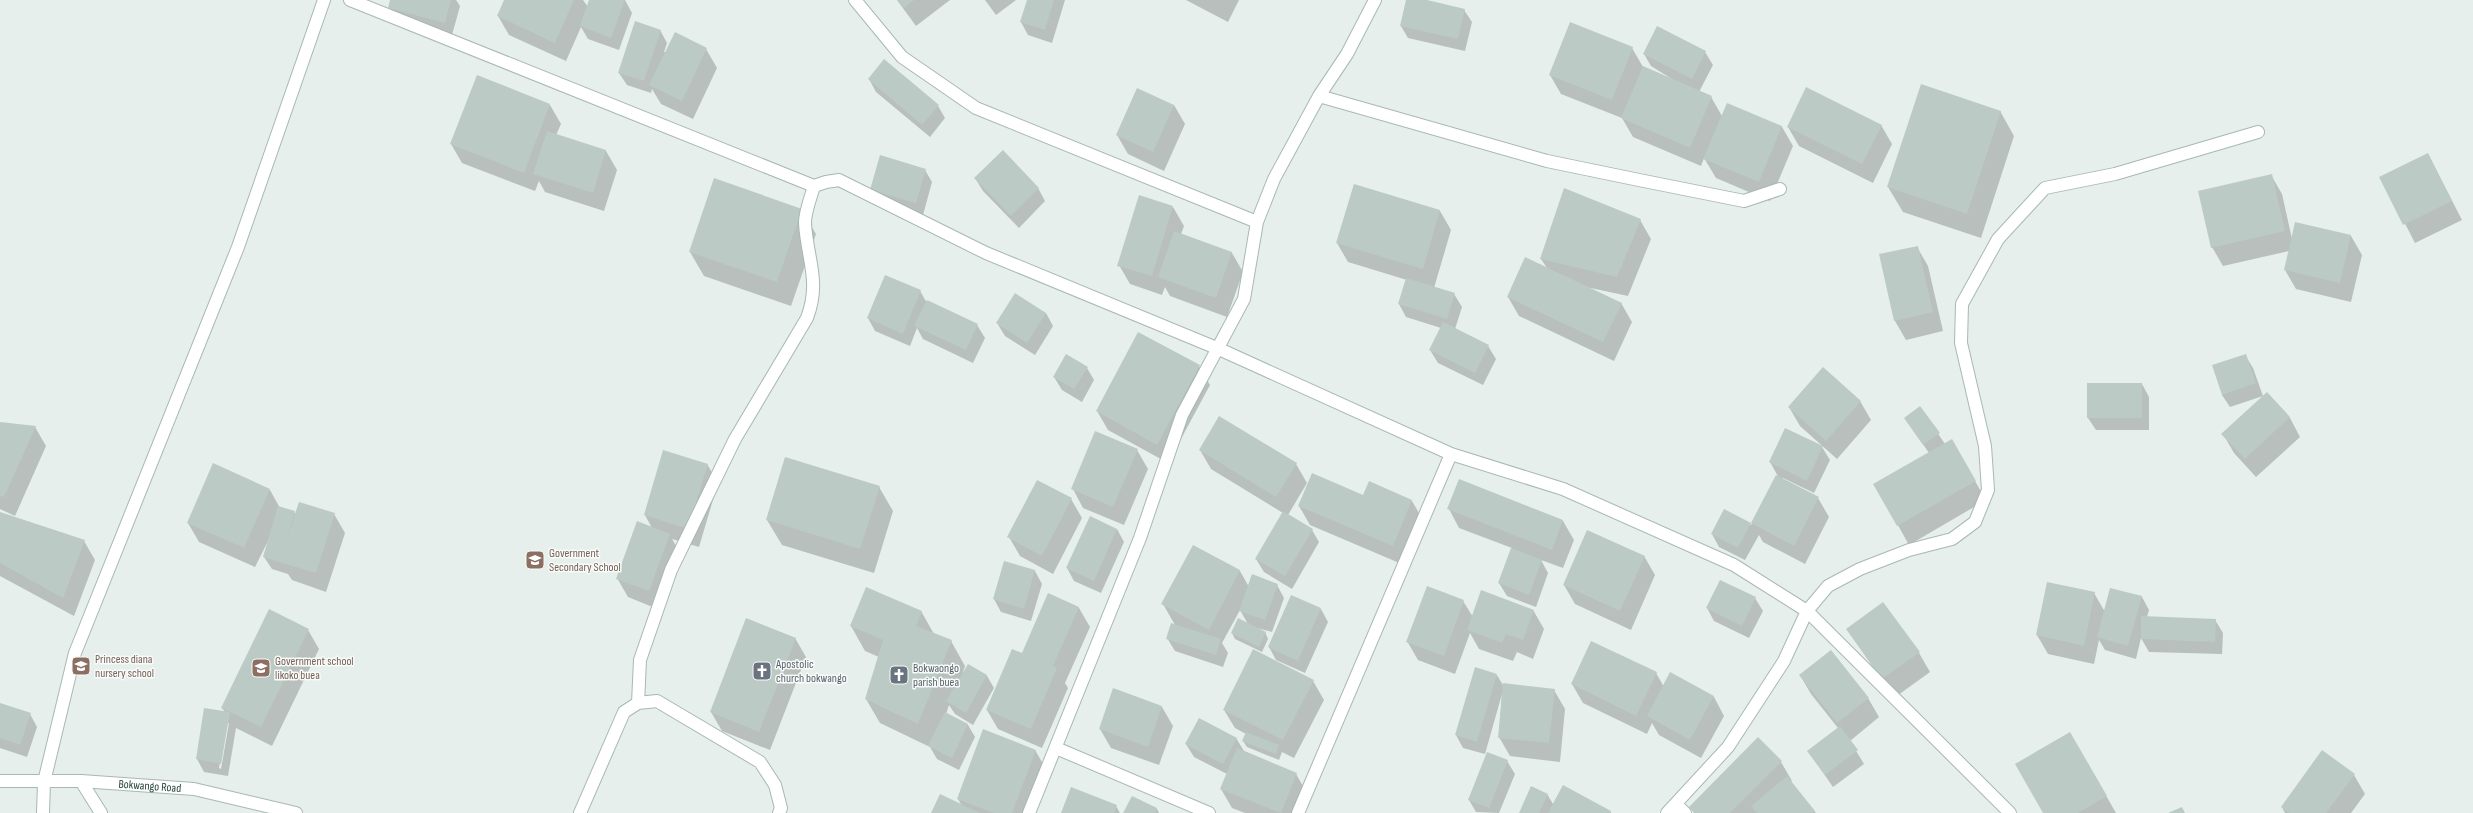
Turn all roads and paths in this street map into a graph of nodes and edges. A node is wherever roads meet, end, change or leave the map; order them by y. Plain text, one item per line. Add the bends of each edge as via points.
1 (324, 0) edge
2 (350, 0) edge
3 (855, 0) edge
4 (1375, 0) edge
5 (1319, 96) junction
6 (2258, 132) dead end
7 (814, 186) junction
8 (1780, 189) dead end
9 (1258, 222) junction
10 (1219, 349) junction
11 (1451, 454) junction
12 (1807, 611) junction
13 (638, 703) junction
14 (1056, 748) junction
15 (0, 781) edge
16 (81, 781) junction
17 (44, 782) junction
18 (1676, 804) junction
19 (43, 813) edge
20 (101, 813) edge
21 (296, 813) edge
22 (580, 813) edge
23 (779, 813) edge
24 (1029, 813) edge
25 (1209, 813) edge
26 (1298, 813) edge
27 (1668, 813) edge
28 (1685, 813) edge
29 (2010, 813) edge

1 - 17 street via 238,247 75,653
2 - 7 street
3 - 9 street via 902,57 976,108
4 - 5 street via 1347,54
5 - 8 street via 1546,161 1647,182 1744,201
5 - 9 street via 1274,179
6 - 12 street via 2115,174 2045,188 1998,239 1962,304 1961,343 1985,446 1988,490 1975,522 1952,539 1909,550 1860,569 1828,586
7 - 10 street via 839,180 986,253
7 - 13 street via 805,221 814,277 814,300 808,318 735,439 671,570 640,660
9 - 10 street via 1244,299
10 - 11 street
10 - 14 street via 1182,415 1140,538
11 - 12 street via 1563,489 1734,565
11 - 26 street
12 - 18 street via 1784,662 1728,747
12 - 29 street
13 - 22 street via 624,712
13 - 23 street via 657,701 760,762 775,785 781,808
14 - 24 street
14 - 25 street
15 - 17 street, Bokwango Road
16 - 17 street, Bokwango Road
16 - 20 street
16 - 21 street, Bokwango Road via 194,789
17 - 19 street
18 - 27 street
18 - 28 street

